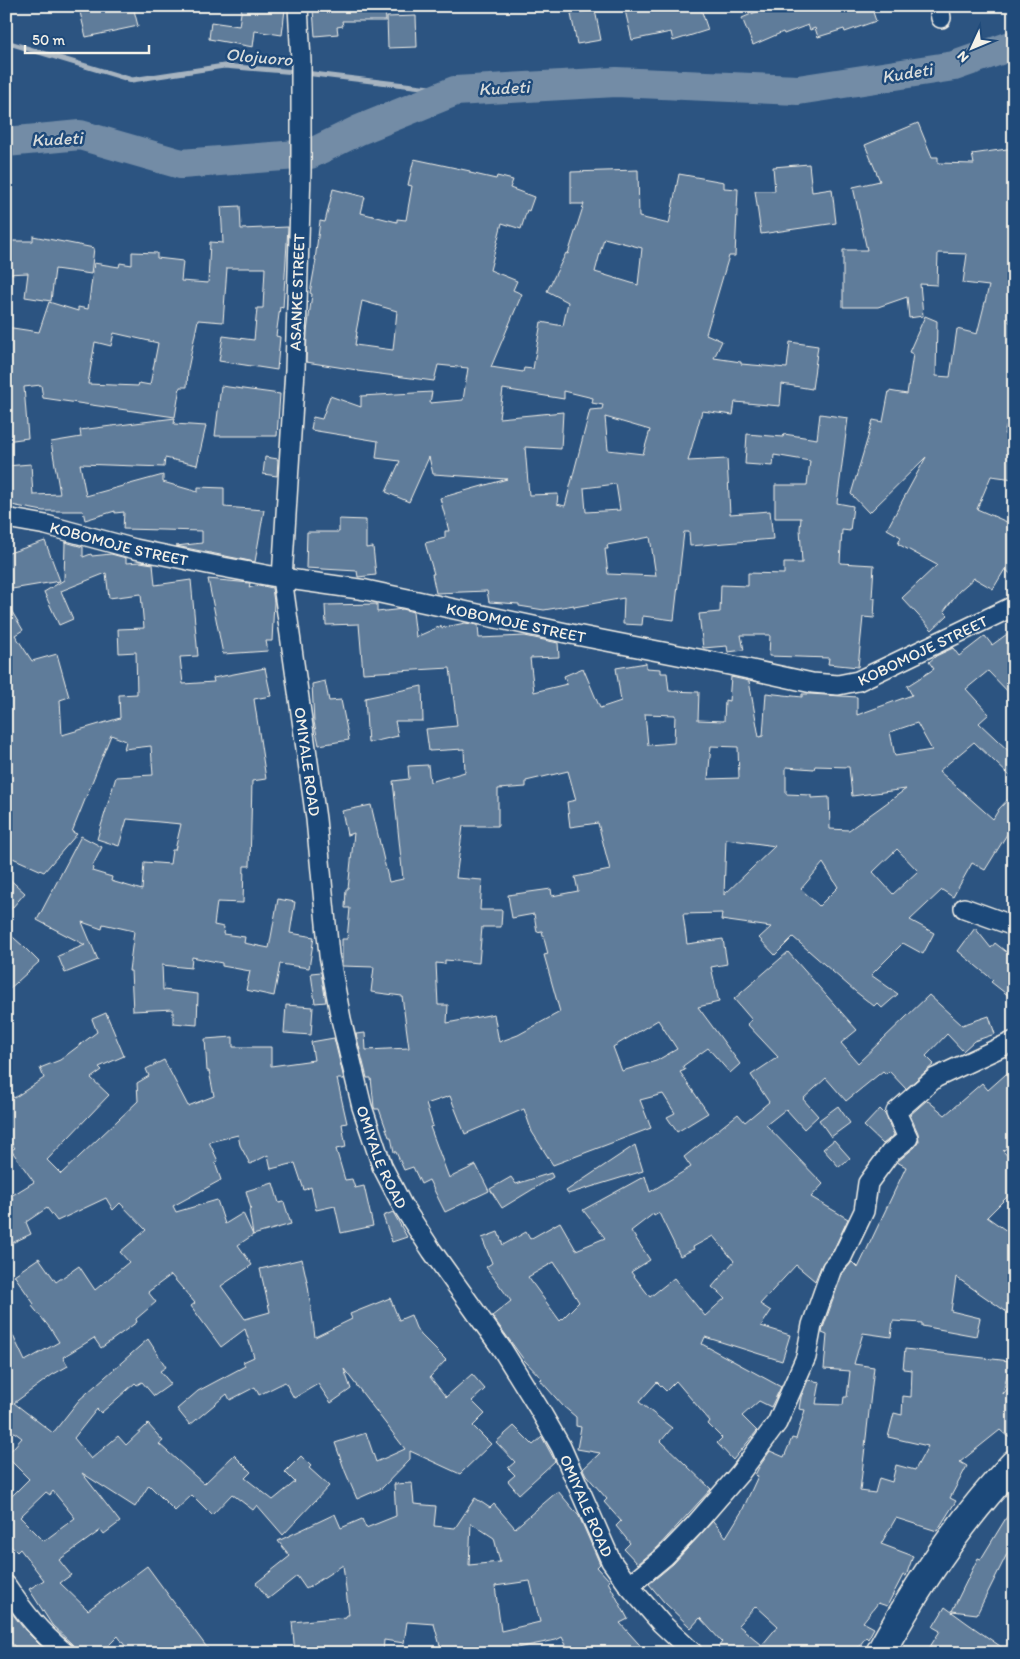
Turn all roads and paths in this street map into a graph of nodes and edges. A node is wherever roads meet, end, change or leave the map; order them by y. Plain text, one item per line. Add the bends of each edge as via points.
1 (298, 6) edge
2 (6, 518) edge
3 (282, 578) junction
4 (1014, 606) edge
5 (964, 908) dead end
6 (1014, 926) edge
7 (1014, 1041) edge
8 (1014, 1464) edge
9 (1014, 1490) edge
10 (6, 1585) edge
11 (629, 1586) junction
12 (65, 1653) edge
13 (693, 1653) edge
14 (880, 1653) edge
15 (899, 1653) edge

1 - 3 street, ASANKE STREET via 301,172 295,370
2 - 3 street, KOBOMOJE STREET via 46,525 135,549
3 - 4 street, KOBOMOJE STREET via 366,590 812,683 838,685 865,678
3 - 11 street, OMIYALE ROAD via 316,819 329,955 362,1107 382,1166 402,1205 502,1349 538,1407 561,1447 611,1561
5 - 6 street
7 - 11 street via 935,1078 896,1112 908,1138 890,1153 868,1183 864,1211 842,1257 832,1268 812,1325 806,1357 777,1423 740,1473 694,1526
8 - 14 highway via 929,1570
9 - 15 highway via 945,1579
10 - 12 street via 20,1608
11 - 13 street, OMIYALE ROAD

